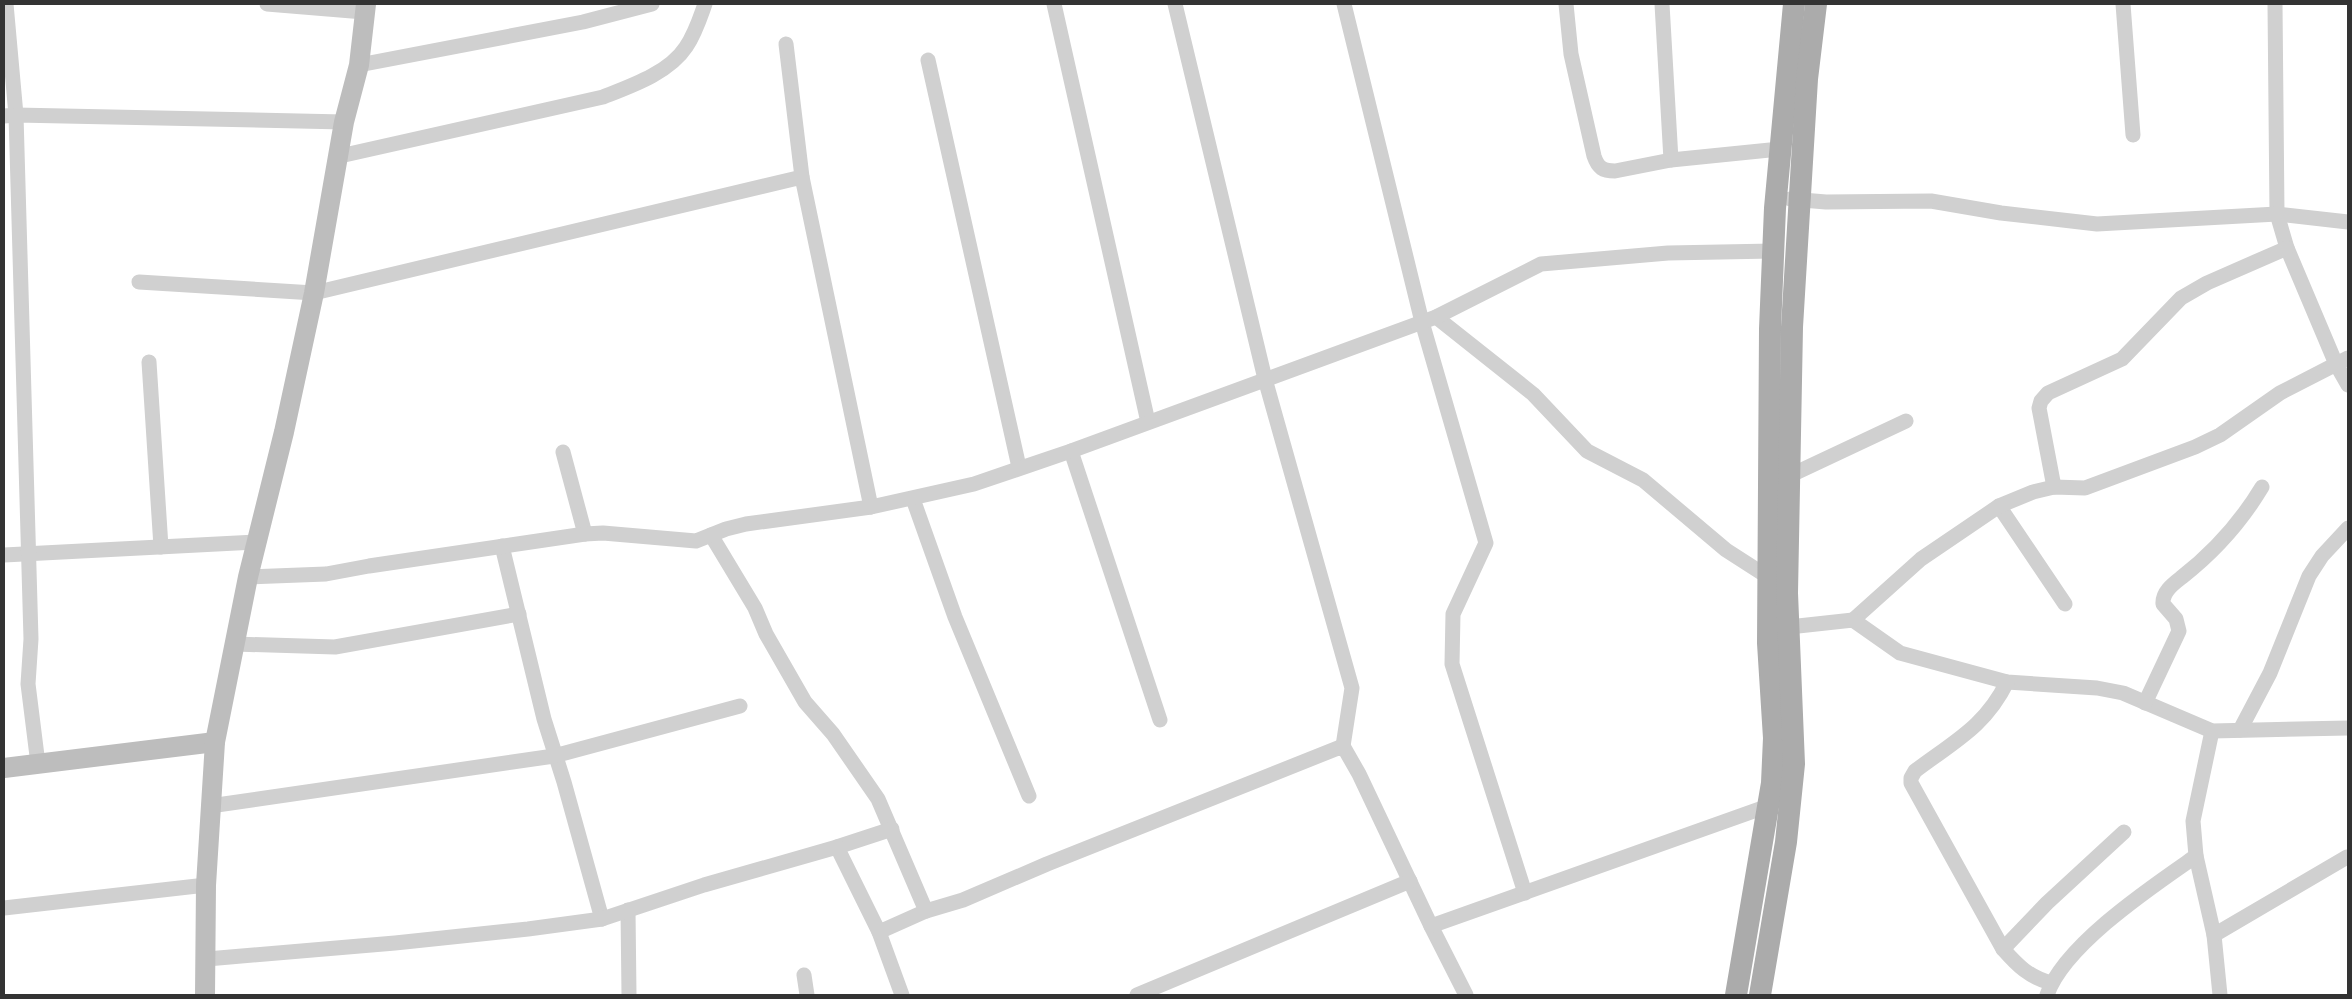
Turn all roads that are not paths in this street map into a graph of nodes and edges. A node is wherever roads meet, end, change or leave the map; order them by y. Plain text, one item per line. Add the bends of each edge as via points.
1 (6, 4) edge
2 (267, 4) edge
3 (652, 4) edge
4 (705, 4) edge
5 (1054, 4) edge
6 (1175, 4) edge
7 (1344, 4) edge
8 (1566, 4) edge
9 (1662, 4) edge
10 (1794, 4) edge
11 (1816, 4) edge
12 (2123, 4) edge
13 (2275, 4) edge
14 (365, 8) edge
15 (786, 44) dead end
16 (928, 60) dead end
17 (359, 65) junction
18 (10, 115) edge
19 (344, 122) junction
20 (2133, 135) dead end
21 (1780, 149) junction
22 (340, 156) junction
23 (1671, 160) junction
24 (802, 177) junction
25 (1776, 198) junction
26 (1800, 199) junction
27 (2278, 214) junction
28 (2348, 222) edge
29 (2287, 248) junction
30 (1773, 251) junction
31 (139, 282) dead end
32 (314, 293) junction
33 (1429, 319) junction
34 (2342, 361) edge
35 (149, 362) dead end
36 (1265, 379) junction
37 (2348, 385) edge
38 (1906, 421) dead end
39 (1148, 422) junction
40 (1071, 451) junction
41 (563, 452) dead end
42 (1019, 467) junction
43 (1789, 476) junction
44 (2054, 486) junction
45 (2262, 487) dead end
46 (913, 499) junction
47 (1999, 506) junction
48 (871, 507) junction
49 (2348, 528) edge
50 (585, 534) junction
51 (711, 535) junction
52 (257, 542) junction
53 (502, 546) junction
54 (161, 547) junction
55 (4, 554) edge
56 (27, 554) junction
57 (1768, 577) junction
58 (248, 578) junction
59 (2065, 604) dead end
60 (518, 614) junction
61 (1853, 620) junction
62 (1789, 626) junction
63 (234, 644) junction
64 (2007, 682) junction
65 (2145, 703) junction
66 (740, 706) dead end
67 (1160, 720) dead end
68 (2348, 728) edge
69 (2240, 730) junction
70 (2212, 731) junction
71 (215, 742) junction
72 (1343, 746) junction
73 (554, 756) junction
74 (38, 764) junction
75 (4, 768) edge
76 (1029, 796) dead end
77 (210, 806) junction
78 (1768, 806) junction
79 (892, 829) junction
80 (2124, 832) dead end
81 (837, 846) junction
82 (2196, 856) junction
83 (2347, 857) dead end
84 (1410, 881) junction
85 (206, 885) junction
86 (1525, 893) junction
87 (4, 908) edge
88 (628, 910) junction
89 (926, 911) junction
90 (602, 919) junction
91 (1431, 926) junction
92 (879, 932) junction
93 (2214, 934) junction
94 (2003, 949) junction
95 (207, 959) junction
96 (804, 975) dead end
97 (2049, 989) edge
98 (205, 995) edge
99 (629, 995) edge
100 (807, 995) edge
101 (902, 995) edge
102 (1137, 995) edge
103 (1466, 995) edge
104 (1736, 995) edge
105 (1760, 995) edge
106 (2220, 995) edge

1 - 18 street
2 - 14 street
3 - 17 street via 583,22
4 - 22 street via 694,32 678,57 625,88 603,97
5 - 39 street
6 - 36 street
7 - 33 street
8 - 23 street via 1571,54 1596,163 1606,171 1615,171
9 - 23 street
10 - 21 main road
11 - 26 main road via 1807,79
12 - 20 street
13 - 27 street
14 - 17 street
15 - 24 street
16 - 42 street
17 - 19 street
18 - 19 street
18 - 56 street
19 - 22 street
21 - 23 street
21 - 25 main road
22 - 32 street
24 - 32 street
24 - 48 street
25 - 26 street
25 - 30 main road
26 - 27 street via 1826,202 1931,201 2096,224
26 - 43 main road via 1792,327
27 - 28 street
27 - 29 street
29 - 34 street
29 - 44 street via 2180,298 2122,359 2048,393 2040,401
30 - 33 street via 1668,253 1540,264
30 - 57 main road
31 - 32 street
32 - 52 street
33 - 36 street
33 - 57 street via 1533,394 1587,451 1643,480 1726,550
33 - 86 street via 1486,543 1454,614 1452,664
34 - 37 street
34 - 44 street via 2280,392 2220,436 2195,447 2085,488
35 - 54 street
36 - 39 street
36 - 72 street via 1352,688
38 - 43 street
39 - 40 street
40 - 42 street
40 - 67 street
41 - 50 street
42 - 46 street via 974,484
43 - 62 main road
44 - 47 street
45 - 65 street via 2245,516 2202,562 2166,591 2163,604 2176,619 2179,631
46 - 48 street
46 - 76 street via 955,617
47 - 59 street
47 - 61 street via 1921,559
48 - 51 street via 746,524
49 - 69 street via 2308,576 2270,673
50 - 51 street via 696,541
50 - 53 street
51 - 79 street via 756,608 766,634 806,702 833,734 878,799
52 - 54 street
52 - 58 street
53 - 58 street via 326,574
53 - 60 street
54 - 56 street
55 - 56 street
56 - 74 street via 31,639 28,684
57 - 78 main road via 1774,738
58 - 63 street
60 - 63 street via 335,647
60 - 73 street
61 - 62 street
61 - 64 street via 1900,653
62 - 105 main road via 1794,764 1786,842
63 - 71 street
64 - 65 street via 2097,688 2123,693
64 - 94 street via 1997,702 1974,729 1911,778 1911,784
65 - 70 street
66 - 73 street
68 - 69 street
69 - 70 street
70 - 82 street via 2193,821
71 - 74 street
71 - 77 street
72 - 84 street
72 - 89 street via 963,900
73 - 77 street
73 - 90 street
74 - 75 street
77 - 85 street
78 - 86 street
78 - 104 main road
79 - 81 street
79 - 89 street
80 - 94 street
81 - 88 street
81 - 92 street
82 - 93 street
82 - 97 street via 2089,937
83 - 93 street
84 - 91 street
84 - 102 street
85 - 87 street
85 - 95 street
86 - 91 street
88 - 90 street
88 - 99 street
89 - 92 street
90 - 95 street via 395,944
91 - 103 street
92 - 101 street
93 - 106 street
94 - 97 street via 2022,970
95 - 98 street
96 - 100 street

